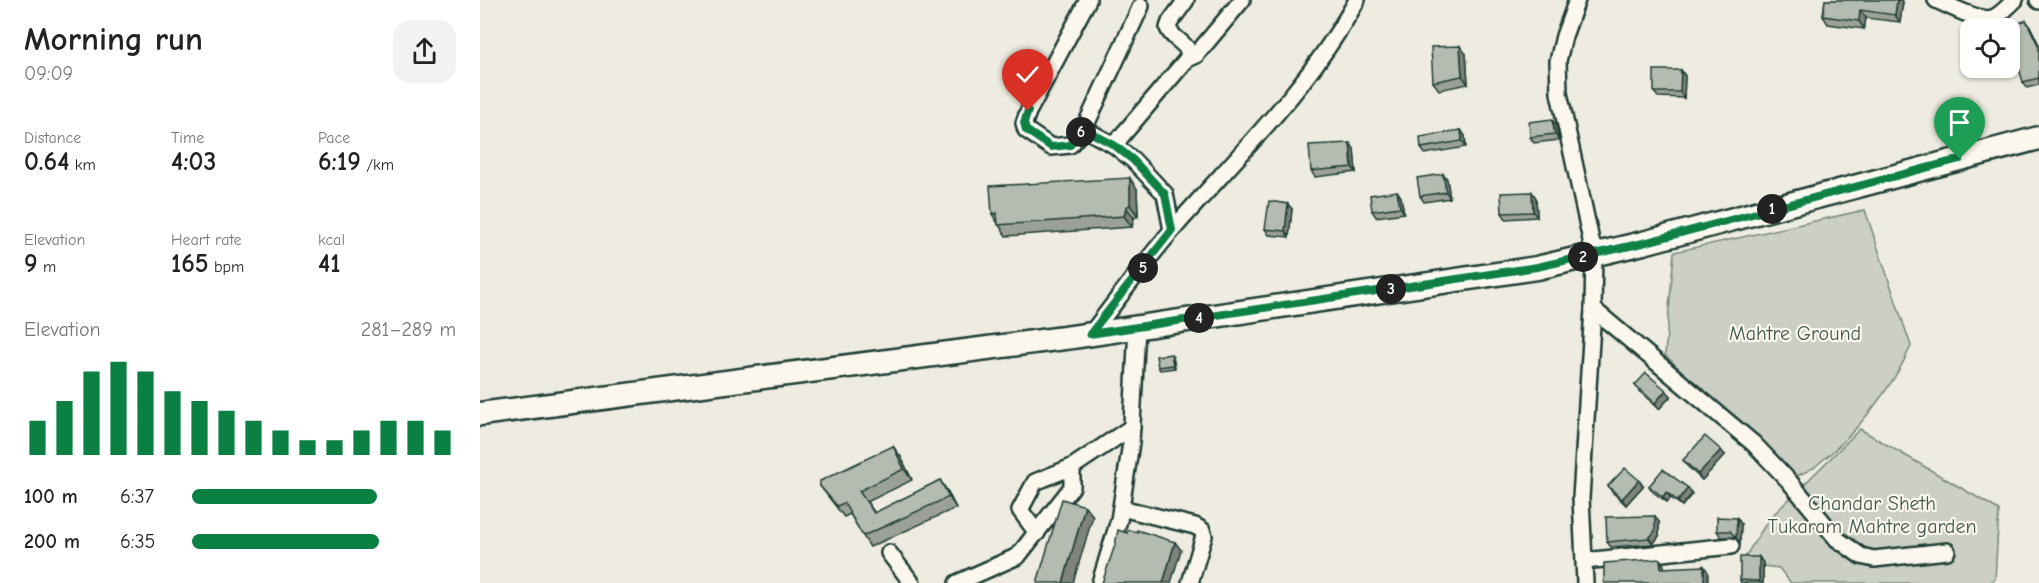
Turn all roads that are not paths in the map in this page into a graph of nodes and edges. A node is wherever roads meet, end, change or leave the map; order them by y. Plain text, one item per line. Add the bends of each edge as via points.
1 (1088, 0) edge
2 (1186, 0) edge
3 (1242, 0) edge
4 (1357, 0) edge
5 (1577, 0) edge
6 (1936, 0) edge
7 (2015, 0) edge
8 (1140, 6) dead end
9 (1187, 59) junction
10 (1084, 129) junction
11 (2039, 138) edge
12 (1114, 145) junction
13 (1172, 230) junction
14 (1594, 254) junction
15 (1593, 309) junction
16 (1137, 327) junction
17 (1090, 334) junction
18 (480, 412) edge
19 (1132, 427) junction
20 (1072, 467) junction
21 (1121, 508) junction
22 (1036, 532) junction
23 (1731, 546) dead end
24 (1947, 551) dead end
25 (889, 553) dead end
26 (1584, 561) junction
27 (912, 583) edge
28 (957, 583) edge
29 (1100, 583) edge
30 (1190, 583) edge
31 (1585, 583) edge

1 - 10 street via 1024,123 1026,130 1051,147 1070,145
2 - 9 street via 1168,28 1170,35 1187,47
3 - 9 street via 1196,56
4 - 13 street via 1332,43 1294,93
5 - 14 street via 1558,61 1558,93
6 - 7 street via 1985,19
8 - 10 street
9 - 12 street
10 - 12 street
11 - 14 main road
12 - 13 street via 1165,194
13 - 17 street
14 - 15 street
14 - 16 main road via 1537,267
15 - 24 street via 1754,444 1837,539 1861,556 1874,560
15 - 26 street via 1581,498
16 - 17 main road
16 - 19 street
17 - 18 main road
19 - 20 street
19 - 21 street
20 - 22 street via 1072,487
20 - 22 street via 1035,482 1020,510
21 - 29 street
21 - 30 street via 1202,530 1204,536
22 - 28 street via 1018,556
23 - 26 street
25 - 27 street
26 - 31 street

